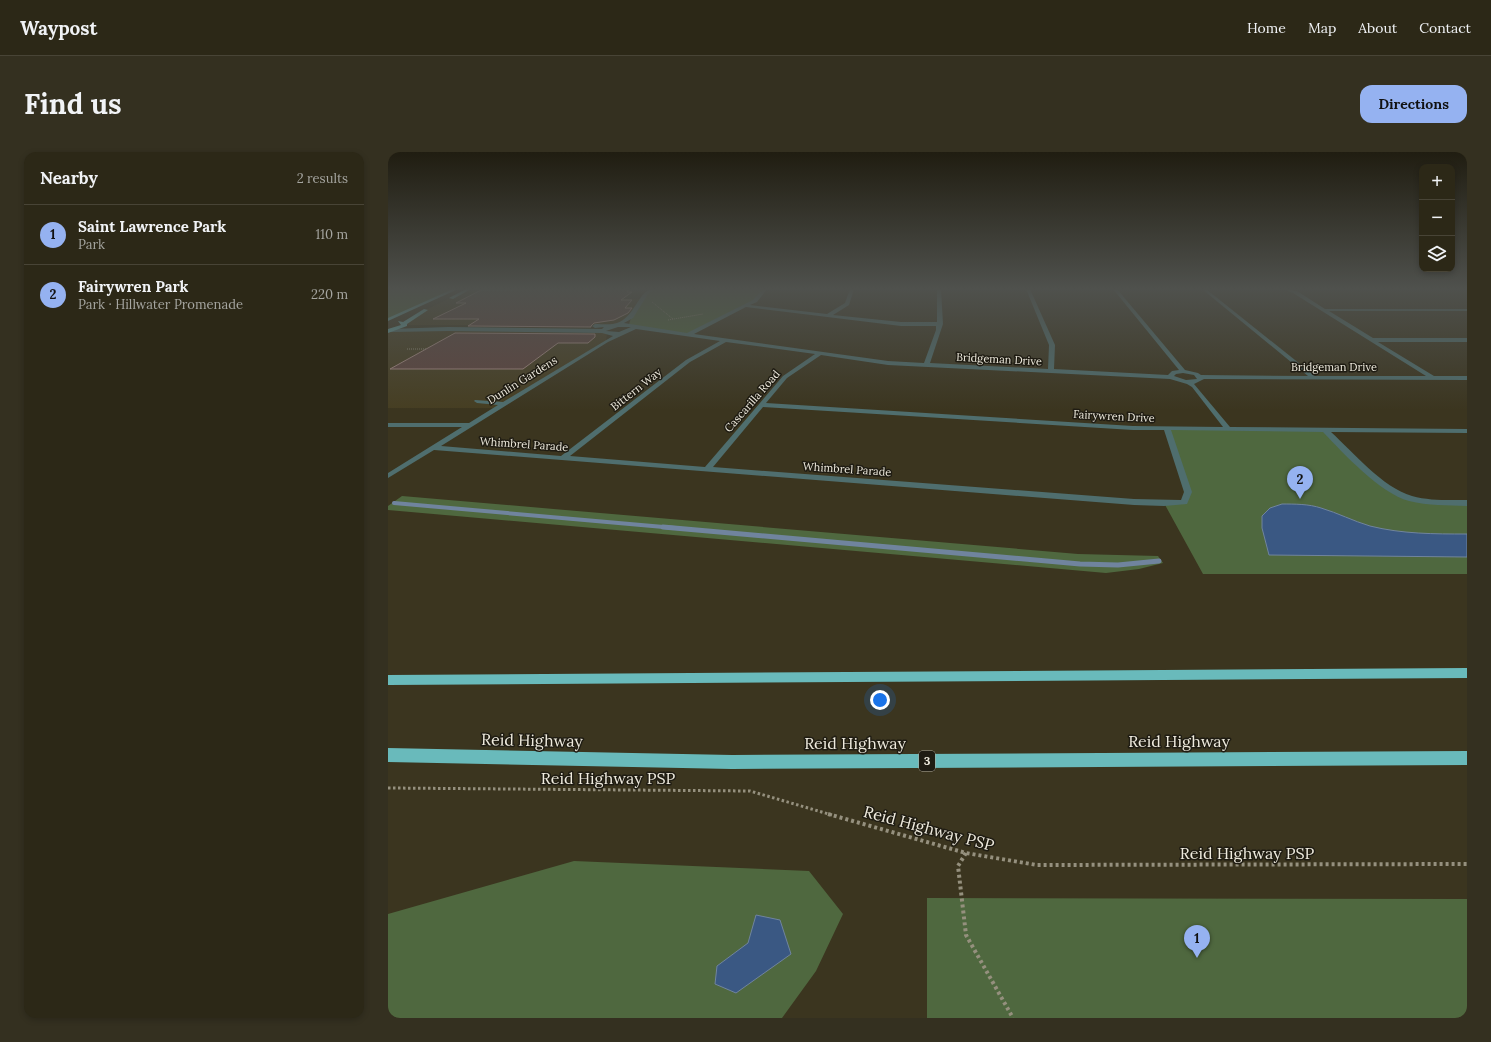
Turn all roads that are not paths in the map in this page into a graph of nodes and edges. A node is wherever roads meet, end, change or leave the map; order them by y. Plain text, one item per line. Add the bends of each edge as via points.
1 (436, 329) edge
2 (470, 329) edge
3 (609, 329) edge
4 (629, 329) edge
5 (648, 329) edge
6 (698, 329) edge
7 (938, 329) edge
8 (1045, 329) edge
9 (1149, 329) edge
10 (1254, 329) edge
11 (1355, 329) edge
12 (389, 331) edge
13 (605, 332) junction
14 (627, 332) junction
15 (660, 332) junction
16 (687, 335) junction
17 (725, 340) junction
18 (1372, 340) junction
19 (1467, 340) edge
20 (606, 341) junction
21 (819, 354) junction
22 (926, 365) junction
23 (1183, 371) junction
24 (1052, 372) junction
25 (1171, 377) junction
26 (1201, 377) junction
27 (1313, 377) junction
28 (1433, 378) junction
29 (1467, 378) edge
30 (1188, 382) junction
31 (477, 401) dead end
32 (504, 404) junction
33 (761, 405) junction
34 (388, 425) edge
35 (469, 425) junction
36 (1167, 429) junction
37 (1229, 430) junction
38 (1326, 431) junction
39 (1467, 431) edge
40 (432, 448) junction
41 (563, 458) junction
42 (707, 469) junction
43 (388, 470) edge
44 (398, 470) junction
45 (388, 476) edge
46 (1467, 503) edge
47 (1467, 673) edge
48 (388, 680) edge
49 (388, 755) edge
50 (1467, 758) edge

1 - 12 street
2 - 13 street
3 - 13 street
4 - 14 street, Dunlin Gardens
5 - 15 street, Bridgeman Drive
6 - 16 street
7 - 22 street
8 - 24 street via 1052,345
9 - 23 street
10 - 27 street
11 - 18 street
13 - 14 street, Bridgeman Drive
13 - 20 street
14 - 15 street, Bridgeman Drive
14 - 20 street, Dunlin Gardens
15 - 16 street, Bridgeman Drive
16 - 17 street, Bridgeman Drive
17 - 21 street, Bridgeman Drive
17 - 41 street, Bittern Way via 688,360
18 - 19 street
18 - 28 street
20 - 32 street, Dunlin Gardens
21 - 22 street, Bridgeman Drive
21 - 33 street, Cascarilla Road via 785,377
22 - 24 street, Bridgeman Drive
23 - 25 street via 1174,372
23 - 26 street
24 - 25 street, Bridgeman Drive
25 - 30 street
26 - 27 street, Bridgeman Drive
26 - 30 street via 1198,381
27 - 28 street, Bridgeman Drive
28 - 29 street, Bridgeman Drive
30 - 37 street
31 - 32 street
32 - 35 street, Dunlin Gardens
33 - 36 street, Fairywren Drive
33 - 42 street, Cascarilla Road
34 - 35 street
35 - 40 street, Dunlin Gardens
36 - 37 street, Fairywren Drive
36 - 42 street, Whimbrel Parade via 1188,492 1184,502 1134,502
37 - 38 street, Fairywren Drive
38 - 39 street, Fairywren Drive
38 - 46 street via 1389,488 1403,496 1431,502
40 - 41 street, Whimbrel Parade
40 - 44 street, Dunlin Gardens
41 - 42 street, Whimbrel Parade
43 - 44 street
44 - 45 street, Dunlin Gardens
47 - 48 highway
49 - 50 highway, Reid Highway / 3 via 732,762

